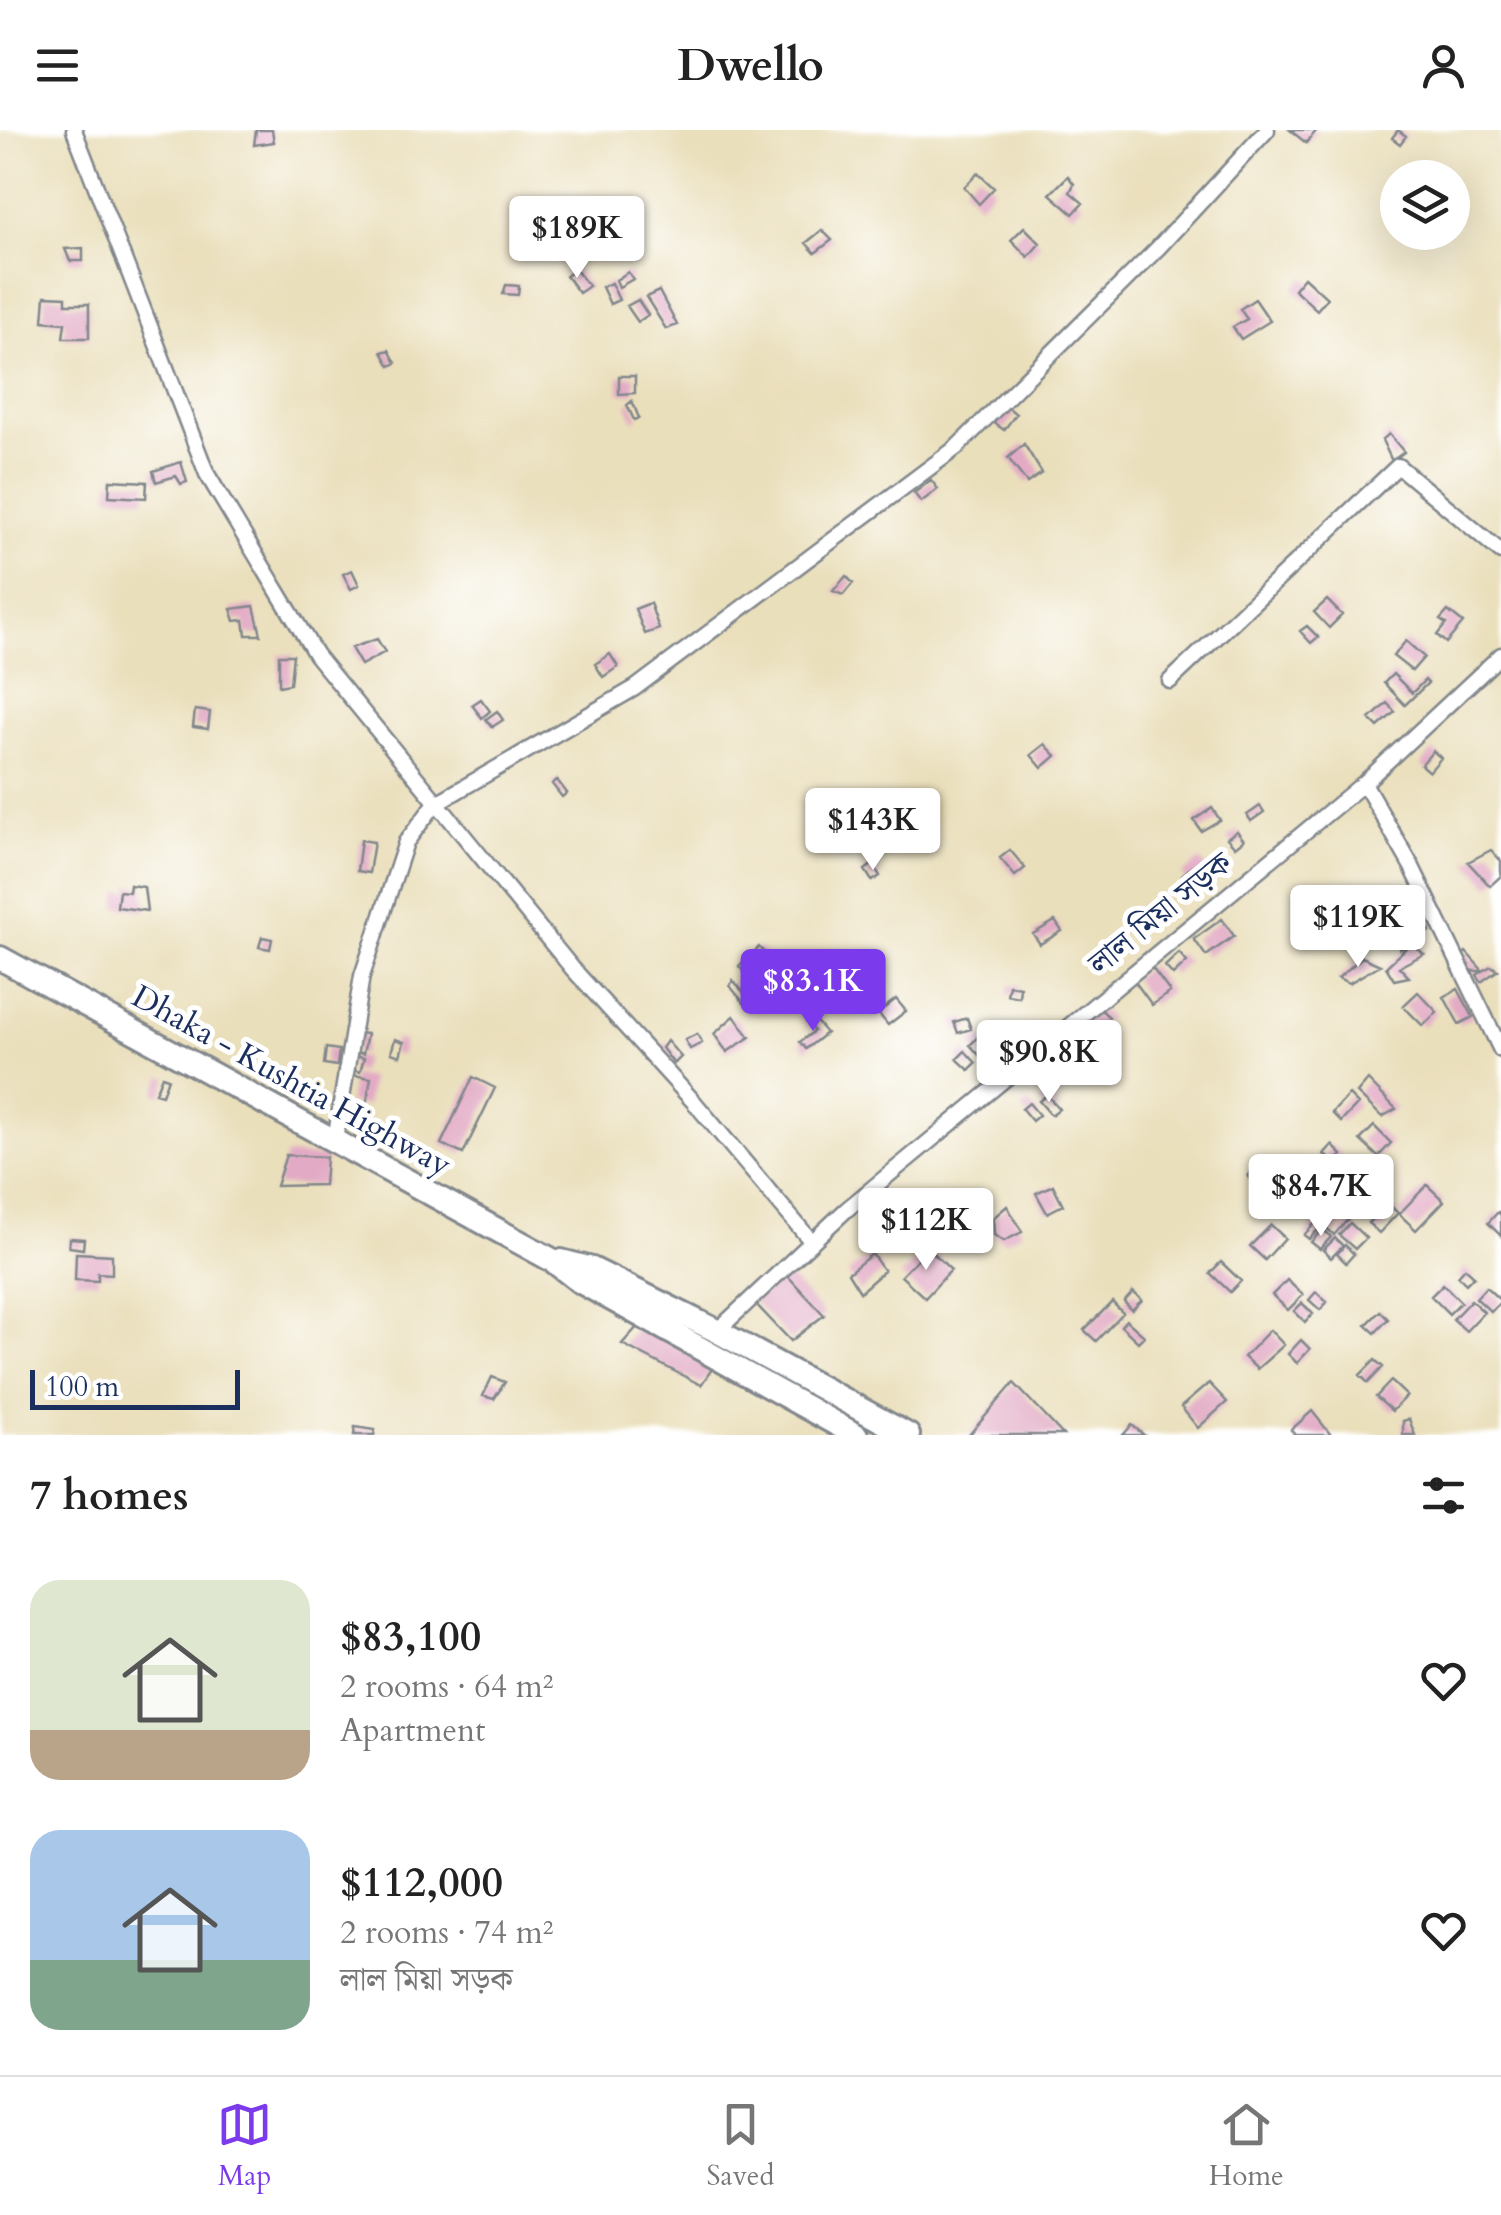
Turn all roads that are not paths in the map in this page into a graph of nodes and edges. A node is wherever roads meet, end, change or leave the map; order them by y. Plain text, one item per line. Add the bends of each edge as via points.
1 (74, 130) edge
2 (1266, 130) edge
3 (1501, 552) edge
4 (1501, 655) edge
5 (1170, 681) dead end
6 (1364, 783) junction
7 (435, 804) junction
8 (0, 958) edge
9 (1501, 1050) edge
10 (336, 1140) junction
11 (812, 1242) junction
12 (552, 1260) junction
13 (717, 1332) junction
14 (856, 1435) edge
15 (908, 1435) edge

1 - 7 street via 207,474 316,655
2 - 7 street via 1158,248 956,448 635,688
3 - 5 street via 1398,466
4 - 6 street, লাল মিয়া সড়ক
6 - 9 street
6 - 11 street, লাল মিয়া সড়ক
7 - 10 street via 406,842 362,976
7 - 11 street
8 - 10 main road, Dhaka - Kushtia Highway
10 - 12 main road, Dhaka - Kushtia Highway
11 - 13 street, লাল মিয়া সড়ক
12 - 13 main road, Dhaka - Kushtia Highway via 592,1270
12 - 14 main road, Dhaka - Kushtia Highway
13 - 15 main road, Dhaka - Kushtia Highway

